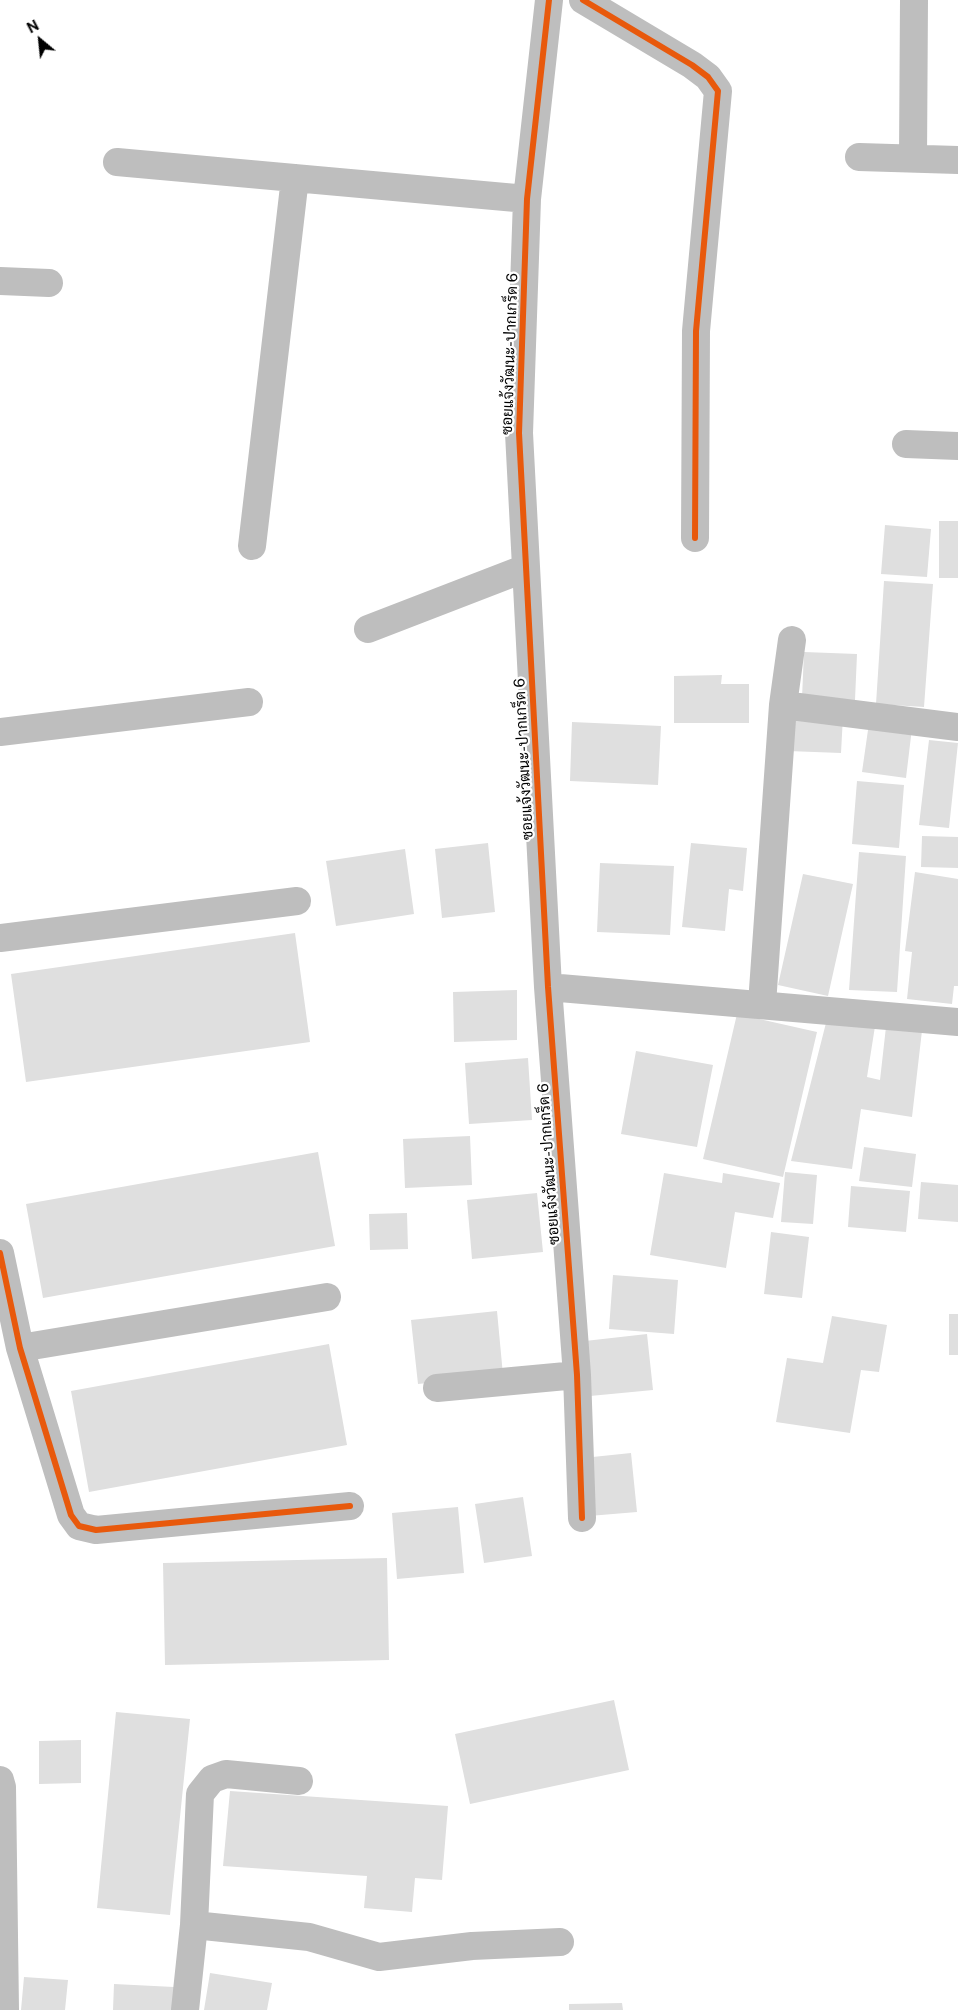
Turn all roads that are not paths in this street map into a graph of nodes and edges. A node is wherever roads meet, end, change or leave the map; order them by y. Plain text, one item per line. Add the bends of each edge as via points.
1 (549, 0) edge
2 (583, 0) edge
3 (914, 0) edge
4 (858, 157) dead end
5 (913, 158) junction
6 (958, 160) edge
7 (117, 162) dead end
8 (295, 178) junction
9 (527, 199) junction
10 (0, 282) edge
11 (49, 283) dead end
12 (906, 444) dead end
13 (958, 446) edge
14 (696, 538) dead end
15 (252, 546) dead end
16 (526, 568) junction
17 (368, 629) dead end
18 (792, 640) dead end
19 (249, 702) dead end
20 (783, 705) junction
21 (958, 727) edge
22 (0, 732) edge
23 (296, 901) dead end
24 (0, 938) edge
25 (548, 987) junction
26 (762, 1004) junction
27 (958, 1022) edge
28 (0, 1253) edge
29 (327, 1297) dead end
30 (20, 1348) junction
31 (577, 1375) junction
32 (437, 1388) dead end
33 (350, 1506) dead end
34 (582, 1518) dead end
35 (0, 1780) edge
36 (299, 1781) dead end
37 (194, 1925) junction
38 (560, 1942) dead end
39 (6, 2010) edge
40 (185, 2010) edge

1 - 9 street, ซอยแจ้งวัฒนะ-ปากเกร็ด 6
2 - 14 street via 708,76 718,91 696,331
3 - 5 street
4 - 5 street
5 - 6 street
7 - 8 street
8 - 9 street
8 - 15 street
9 - 16 street, ซอยแจ้งวัฒนะ-ปากเกร็ด 6 via 519,434
10 - 11 street
12 - 13 street
16 - 17 street
16 - 25 street, ซอยแจ้งวัฒนะ-ปากเกร็ด 6
18 - 20 street
19 - 22 street
20 - 21 street
20 - 26 street
23 - 24 street
25 - 26 street
25 - 31 street, ซอยแจ้งวัฒนะ-ปากเกร็ด 6
26 - 27 street
28 - 30 street
29 - 30 street
30 - 33 street via 71,1515 79,1526 96,1530
31 - 32 street
31 - 34 street, ซอยแจ้งวัฒนะ-ปากเกร็ด 6
35 - 39 street
36 - 37 street via 226,1774 212,1779 200,1794
37 - 38 street via 309,1937 379,1957 472,1946
37 - 40 street

